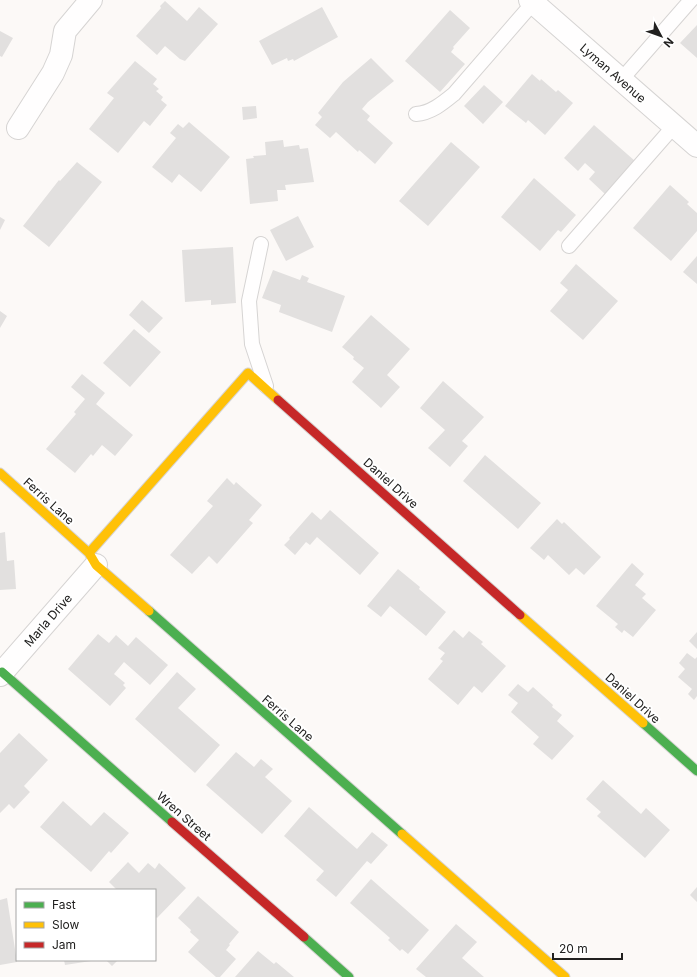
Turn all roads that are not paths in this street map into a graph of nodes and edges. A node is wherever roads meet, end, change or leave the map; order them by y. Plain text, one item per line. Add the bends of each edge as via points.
1 (91, 0) edge
2 (691, 0) edge
3 (531, 1) edge
4 (621, 80) junction
5 (416, 114) dead end
6 (674, 126) junction
7 (18, 128) dead end
8 (697, 146) edge
9 (261, 244) dead end
10 (569, 246) dead end
11 (267, 390) junction
12 (0, 473) edge
13 (93, 559) junction
14 (1, 673) edge
15 (697, 771) edge
16 (349, 977) edge
17 (565, 977) edge

1 - 7 street via 65,31 61,55 53,73
2 - 4 lane
3 - 4 street, Lyman Avenue
3 - 5 lane via 454,94 439,106
4 - 6 street, Lyman Avenue
6 - 8 street, Lyman Avenue
6 - 10 lane
9 - 11 lane via 249,301 252,344
11 - 13 street, Daniel Drive via 248,373
11 - 15 street, Daniel Drive
12 - 13 street, Ferris Lane
13 - 14 street, Marla Drive
13 - 17 street, Ferris Lane
14 - 16 street, Wren Street

